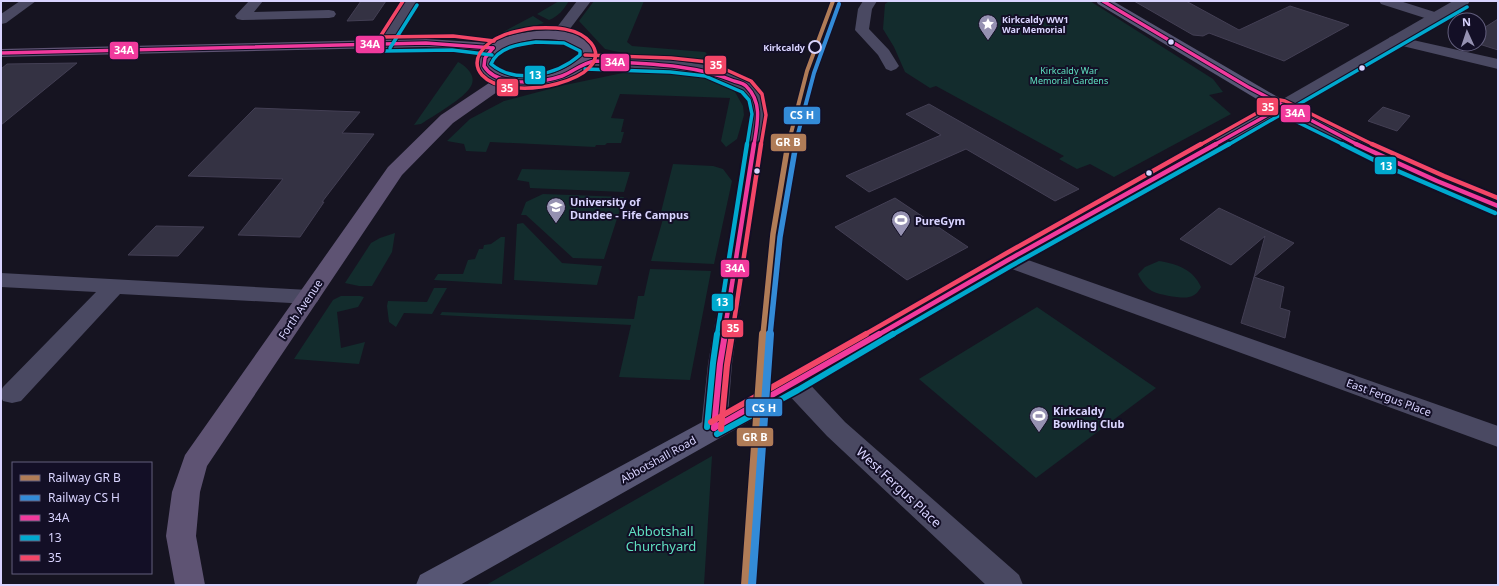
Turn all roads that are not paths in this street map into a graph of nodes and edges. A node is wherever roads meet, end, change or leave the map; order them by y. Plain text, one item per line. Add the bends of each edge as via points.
1 (28, 1) edge
2 (256, 1) edge
3 (411, 1) edge
4 (584, 1) edge
5 (870, 1) edge
6 (1104, 1) edge
7 (1386, 1) edge
8 (1463, 1) edge
9 (329, 14) dead end
10 (1436, 17) junction
11 (2, 19) edge
12 (558, 35) junction
13 (1395, 40) junction
14 (384, 44) junction
15 (493, 48) junction
16 (1, 53) edge
17 (585, 62) junction
18 (1498, 64) edge
19 (891, 66) dead end
20 (504, 80) junction
21 (1282, 107) junction
22 (1498, 206) edge
23 (1008, 260) junction
24 (1, 280) edge
25 (115, 286) junction
26 (309, 297) junction
27 (794, 384) junction
28 (12, 394) dead end
29 (714, 428) junction
30 (1498, 437) edge
31 (190, 585) edge
32 (430, 585) edge
33 (1008, 585) edge

1 - 11 street
2 - 9 street via 242,16
3 - 14 street
4 - 12 street
5 - 19 street via 865,9 862,30 884,53
6 - 21 main road
7 - 10 street
8 - 10 street
10 - 13 street
12 - 15 main road via 523,37
12 - 17 main road via 576,40 586,47 588,57
13 - 18 street
13 - 21 street
14 - 15 main road via 437,43
14 - 16 main road
15 - 20 main road via 483,63 496,77
17 - 20 main road via 572,72 551,79 527,82
17 - 29 street via 671,65 707,70 746,86 756,97 759,114 720,364
20 - 26 main road, Forth Avenue via 447,119 395,172
21 - 22 street via 1379,156
21 - 23 main road, Abbotshall Road
23 - 27 main road, Abbotshall Road
23 - 30 street, East Fergus Place
24 - 25 street
25 - 26 street
25 - 28 street
26 - 31 main road, Forth Avenue via 195,463 186,492 181,536
27 - 29 main road, Abbotshall Road
27 - 33 street, West Fergus Place via 836,429
29 - 32 main road, Abbotshall Road

